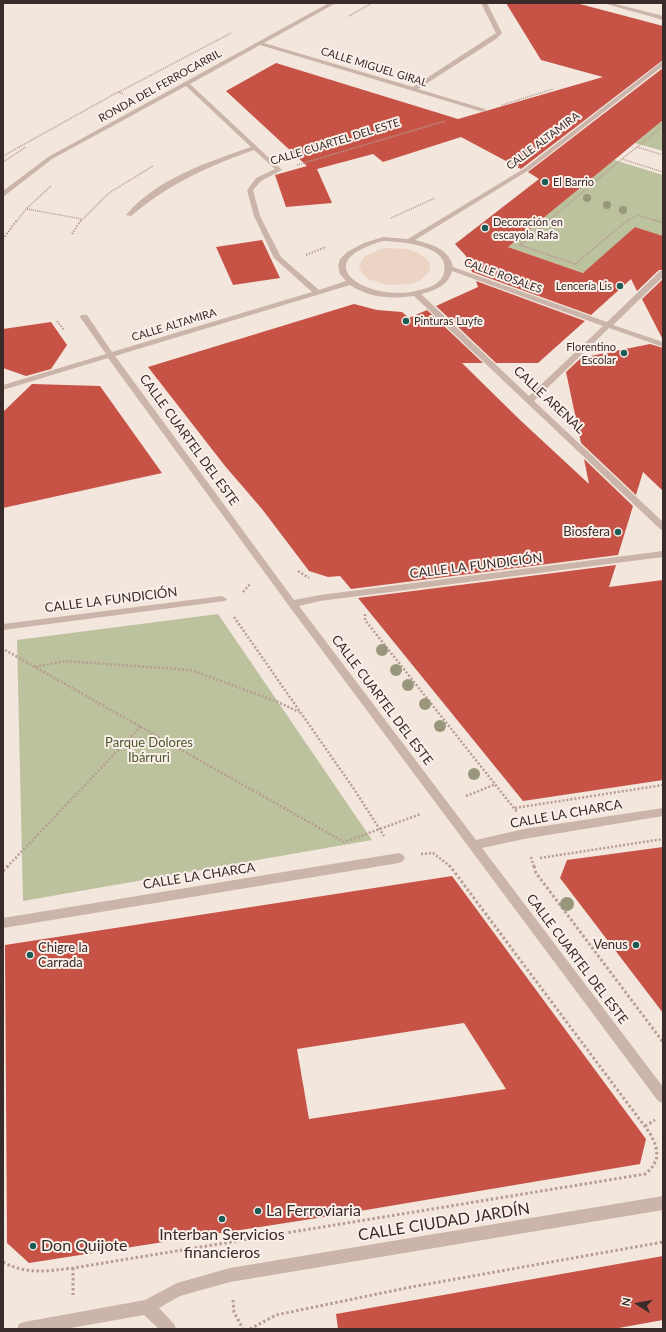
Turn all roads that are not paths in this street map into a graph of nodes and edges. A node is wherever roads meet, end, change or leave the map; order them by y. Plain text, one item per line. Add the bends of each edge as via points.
1 (332, 3) edge
2 (484, 3) edge
3 (606, 3) edge
4 (663, 18) edge
5 (259, 43) junction
6 (663, 63) edge
7 (186, 83) junction
8 (414, 89) junction
9 (484, 110) road end
10 (255, 148) junction
11 (3, 195) edge
12 (129, 215) dead end
13 (411, 240) junction
14 (449, 268) junction
15 (663, 273) edge
16 (351, 282) junction
17 (317, 292) junction
18 (416, 294) junction
19 (84, 317) dead end
20 (608, 326) junction
21 (663, 345) edge
22 (111, 356) junction
23 (3, 388) edge
24 (530, 400) junction
25 (663, 527) edge
26 (663, 554) edge
27 (222, 599) road end
28 (292, 604) junction
29 (3, 627) edge
30 (663, 812) edge
31 (474, 845) junction
32 (399, 858) road end
33 (3, 923) edge
34 (663, 1097) edge
35 (663, 1203) edge
36 (148, 1307) junction
37 (24, 1329) edge
38 (169, 1329) edge

1 - 5 street, RONDA DEL FERROCARRIL
2 - 8 street via 499,33
3 - 4 street
5 - 7 street, RONDA DEL FERROCARRIL
5 - 8 street, CALLE MIGUEL GIRAL
6 - 13 street, CALLE ALTAMIRA via 527,169
7 - 10 street
7 - 11 street, RONDA DEL FERROCARRIL via 50,158
8 - 9 street, CALLE MIGUEL GIRAL
10 - 12 street, CALLE CUARTEL DEL ESTE via 211,163 174,180 155,192
10 - 17 street, CALLE CUARTEL DEL ESTE via 279,170 253,182 250,190 257,216 278,258
13 - 14 street via 438,251 446,259
13 - 16 street via 370,242 350,252 344,259 343,267
14 - 18 street via 440,284
14 - 20 street, CALLE ROSALES
15 - 20 street
16 - 17 street, CALLE ALTAMIRA
16 - 18 street via 380,294
17 - 22 street, CALLE ALTAMIRA
18 - 24 street, CALLE ARENAL
19 - 22 street, CALLE CUARTEL DEL ESTE
20 - 21 street, CALLE ROSALES
20 - 24 street
22 - 23 street, CALLE ALTAMIRA
22 - 28 street, CALLE CUARTEL DEL ESTE
24 - 25 street, CALLE ARENAL
26 - 28 street, CALLE LA FUNDICIÓN via 320,598
27 - 29 street, CALLE LA FUNDICIÓN
28 - 31 street, CALLE CUARTEL DEL ESTE
30 - 31 street, CALLE LA CHARCA via 524,834
31 - 34 street, CALLE CUARTEL DEL ESTE
32 - 33 street, CALLE LA CHARCA
35 - 36 street, CALLE CIUDAD JARDÍN via 230,1275 177,1290
36 - 37 street
36 - 38 street

